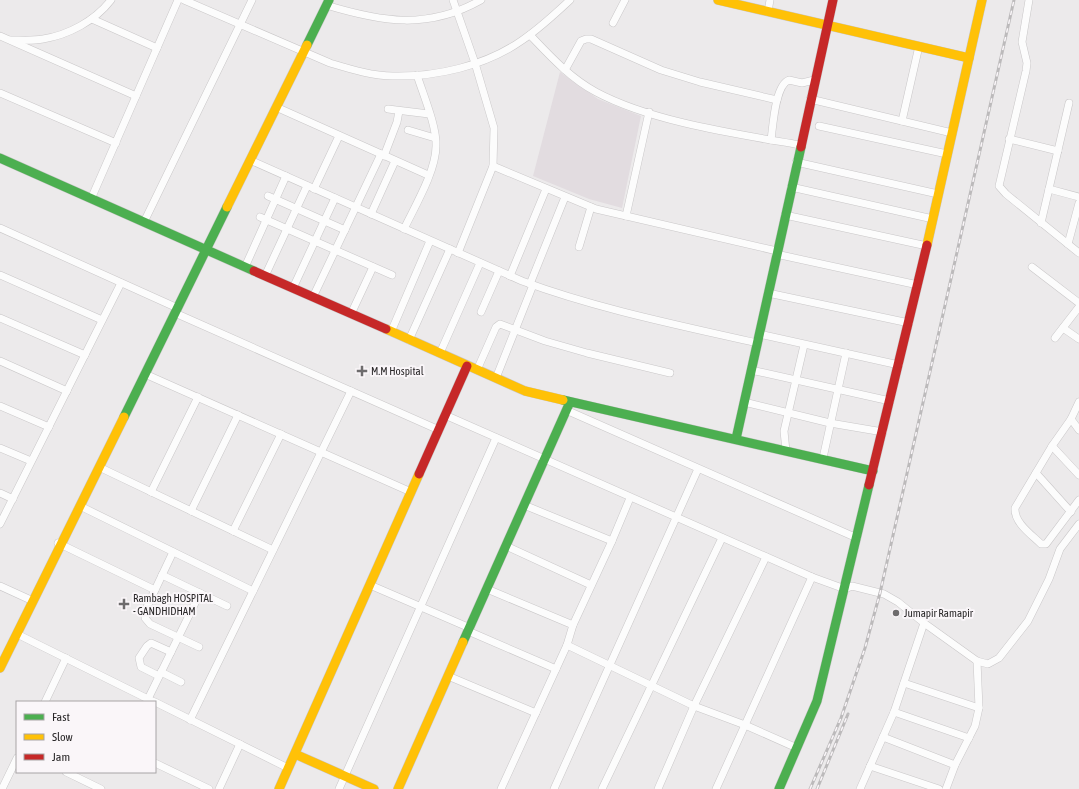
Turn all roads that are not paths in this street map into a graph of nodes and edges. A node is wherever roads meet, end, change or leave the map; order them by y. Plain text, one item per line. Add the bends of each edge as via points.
1 (112, 0) edge
2 (178, 0) edge
3 (184, 0) edge
4 (252, 0) edge
5 (453, 0) edge
6 (482, 0) edge
7 (570, 0) edge
8 (625, 0) edge
9 (718, 0) edge
10 (770, 0) edge
11 (833, 0) edge
12 (982, 0) edge
13 (1029, 0) edge
14 (326, 2) edge
15 (457, 12) junction
16 (768, 12) junction
17 (92, 19) junction
18 (613, 23) dead end
19 (240, 25) junction
20 (826, 25) junction
21 (530, 35) junction
22 (0, 36) edge
23 (9, 40) junction
24 (919, 46) junction
25 (157, 48) junction
26 (301, 52) junction
27 (969, 58) junction
28 (475, 63) junction
29 (565, 70) junction
30 (417, 74) junction
31 (814, 80) junction
32 (0, 93) edge
33 (136, 96) junction
34 (810, 99) junction
35 (777, 100) junction
36 (1069, 103) dead end
37 (276, 107) junction
38 (388, 109) dead end
39 (399, 110) junction
40 (649, 112) junction
41 (429, 114) junction
42 (902, 121) junction
43 (819, 126) dead end
44 (408, 130) dead end
45 (952, 133) junction
46 (339, 136) junction
47 (435, 138) junction
48 (1009, 139) junction
49 (771, 140) junction
50 (116, 143) junction
51 (800, 146) junction
52 (1058, 151) junction
53 (948, 154) junction
54 (382, 155) junction
55 (0, 158) edge
56 (250, 160) junction
57 (395, 161) junction
58 (796, 162) junction
59 (493, 166) junction
60 (286, 176) junction
61 (428, 176) junction
62 (307, 186) junction
63 (791, 187) junction
64 (314, 189) junction
65 (546, 189) junction
66 (1049, 189) junction
67 (938, 194) junction
68 (565, 197) junction
69 (1079, 197) edge
70 (272, 198) junction
71 (335, 198) junction
72 (91, 199) junction
73 (1079, 203) edge
74 (356, 207) junction
75 (591, 207) junction
76 (296, 209) junction
77 (371, 214) junction
78 (785, 215) junction
79 (626, 216) junction
80 (263, 218) junction
81 (933, 219) junction
82 (325, 221) junction
83 (144, 222) junction
84 (1041, 223) junction
85 (287, 228) junction
86 (404, 229) junction
87 (345, 230) junction
88 (1, 232) edge
89 (315, 241) junction
90 (430, 241) junction
91 (1068, 244) junction
92 (927, 246) junction
93 (579, 247) dead end
94 (204, 249) junction
95 (336, 250) junction
96 (450, 250) junction
97 (458, 253) junction
98 (777, 253) junction
99 (1079, 253) edge
100 (480, 263) junction
101 (245, 267) junction
102 (373, 267) junction
103 (1032, 267) dead end
104 (499, 271) junction
105 (0, 274) edge
106 (392, 275) dead end
107 (265, 276) junction
108 (510, 276) junction
109 (121, 283) junction
110 (531, 285) junction
111 (918, 285) junction
112 (293, 288) junction
113 (768, 293) junction
114 (313, 297) junction
115 (1079, 303) edge
116 (1079, 307) edge
117 (174, 310) junction
118 (481, 312) dead end
119 (351, 314) junction
120 (0, 318) edge
121 (102, 320) junction
122 (909, 323) junction
123 (1064, 328) junction
124 (515, 330) junction
125 (391, 332) junction
126 (758, 338) junction
127 (1055, 338) dead end
128 (1079, 339) edge
129 (409, 340) junction
130 (804, 345) junction
131 (440, 353) junction
132 (846, 353) junction
133 (85, 355) junction
134 (0, 361) edge
135 (899, 365) junction
136 (467, 366) junction
137 (477, 370) junction
138 (751, 370) junction
139 (670, 373) dead end
140 (145, 374) junction
141 (496, 378) junction
142 (797, 380) junction
143 (838, 390) junction
144 (67, 391) junction
145 (351, 391) junction
146 (198, 397) junction
147 (890, 401) junction
148 (744, 402) junction
149 (1079, 402) edge
150 (0, 406) edge
151 (568, 406) junction
152 (789, 412) junction
153 (238, 415) junction
154 (445, 416) junction
155 (1070, 419) junction
156 (830, 423) junction
157 (49, 427) junction
158 (439, 430) junction
159 (1079, 430) edge
160 (883, 432) junction
161 (281, 434) junction
162 (496, 438) junction
163 (736, 439) junction
164 (1052, 446) junction
165 (0, 448) edge
166 (786, 451) junction
167 (322, 452) junction
168 (823, 458) junction
169 (544, 460) junction
170 (31, 461) junction
171 (99, 467) junction
172 (698, 469) junction
173 (873, 471) junction
174 (1036, 474) junction
175 (1079, 475) edge
176 (151, 492) junction
177 (411, 492) junction
178 (0, 493) edge
179 (630, 498) junction
180 (12, 499) junction
181 (1079, 500) edge
182 (524, 505) junction
183 (80, 506) junction
184 (191, 511) junction
185 (1071, 512) junction
186 (676, 518) junction
187 (0, 524) edge
188 (1079, 524) edge
189 (234, 532) junction
190 (722, 538) junction
191 (857, 538) junction
192 (612, 541) junction
193 (60, 544) junction
194 (506, 546) junction
195 (273, 550) junction
196 (174, 552) junction
197 (766, 557) junction
198 (162, 575) junction
199 (812, 577) junction
200 (370, 585) junction
201 (591, 585) junction
202 (0, 586) edge
203 (487, 589) junction
204 (845, 589) junction
205 (155, 590) junction
206 (253, 591) junction
207 (200, 593) junction
208 (31, 600) junction
209 (227, 606) dead end
210 (420, 607) junction
211 (924, 623) junction
212 (573, 625) junction
213 (469, 630) junction
214 (17, 634) junction
215 (178, 637) junction
216 (567, 645) junction
217 (199, 647) dead end
218 (171, 652) junction
219 (66, 658) junction
220 (0, 659) edge
221 (977, 661) junction
222 (609, 665) junction
223 (0, 668) edge
224 (556, 669) junction
225 (160, 674) junction
226 (448, 676) junction
227 (181, 682) dead end
228 (904, 683) junction
229 (652, 687) junction
230 (44, 701) edge
231 (152, 701) edge
232 (156, 703) edge
233 (694, 706) junction
234 (979, 708) junction
235 (894, 712) junction
236 (536, 713) junction
237 (190, 720) junction
238 (745, 725) junction
239 (883, 737) junction
240 (969, 738) junction
241 (240, 744) junction
242 (797, 748) junction
243 (295, 754) junction
244 (16, 760) edge
245 (156, 763) edge
246 (955, 765) junction
247 (870, 766) junction
248 (288, 768) junction
249 (68, 773) edge
250 (345, 776) junction
251 (2, 789) edge
252 (101, 789) edge
253 (209, 789) edge
254 (219, 789) edge
255 (279, 789) edge
256 (339, 789) edge
257 (374, 789) edge
258 (398, 789) edge
259 (501, 789) edge
260 (554, 789) edge
261 (602, 789) edge
262 (658, 789) edge
263 (716, 789) edge
264 (779, 789) edge
265 (860, 789) edge
266 (939, 789) edge
267 (946, 789) edge

1 - 17 street
2 - 25 street
3 - 19 street
4 - 19 street
5 - 15 street
6 - 15 street
7 - 21 street
8 - 18 street
9 - 16 street
10 - 16 street
11 - 20 street
12 - 27 street
13 - 48 street via 1022,42 1027,63 1026,71
14 - 15 street via 385,20 413,21
14 - 26 street
15 - 28 street
16 - 20 street
17 - 23 street via 66,33 42,40
17 - 25 street
19 - 26 street
19 - 83 street
20 - 24 street
20 - 31 street
21 - 28 street
21 - 29 street
22 - 23 street
23 - 33 street
24 - 27 street
24 - 42 street
25 - 33 street
26 - 30 street via 355,70 392,76
26 - 37 street
26 - 94 street
27 - 45 street
28 - 30 street via 456,69
28 - 59 street via 494,128
29 - 35 street via 581,42 591,39 661,70
29 - 40 street via 596,92
30 - 41 street
31 - 34 street
31 - 35 street via 802,83 787,81 781,87
32 - 50 street
33 - 50 street
34 - 42 street
34 - 51 street
35 - 49 street
36 - 52 street
37 - 46 street
37 - 56 street
38 - 39 street
39 - 41 street
39 - 54 street via 397,122
40 - 49 street via 687,123
40 - 79 street
41 - 47 street
42 - 45 street
43 - 53 street
44 - 47 street
45 - 53 street
46 - 54 street
46 - 64 street
47 - 61 street via 434,160
48 - 52 street
48 - 84 street via 999,186
49 - 51 street
50 - 72 street
51 - 58 street
52 - 66 street
53 - 67 street
54 - 57 street
54 - 74 street
55 - 72 street
56 - 60 street
56 - 94 street
57 - 61 street
57 - 77 street
58 - 63 street
58 - 67 street
59 - 65 street
59 - 97 street
60 - 62 street
60 - 70 street
61 - 86 street
62 - 64 street
62 - 76 street
63 - 78 street
63 - 81 street
64 - 71 street
65 - 68 street
65 - 108 street
66 - 69 street
66 - 84 street
67 - 81 street
68 - 75 street
68 - 110 street
70 - 76 street
70 - 80 street
71 - 74 street
71 - 82 street
72 - 83 street
73 - 91 street
74 - 77 street
74 - 87 street
75 - 79 street
75 - 93 street
76 - 82 street
76 - 85 street
77 - 86 street
78 - 92 street
78 - 98 street
79 - 98 street
80 - 85 street
80 - 101 street
81 - 92 street
82 - 87 street
82 - 89 street
83 - 94 street
84 - 91 street
85 - 89 street
85 - 107 street
86 - 90 street
87 - 95 street
88 - 109 street
89 - 95 street
89 - 112 street
90 - 96 street
90 - 125 street
91 - 99 street
92 - 111 street
94 - 101 street
94 - 117 street
95 - 102 street
95 - 114 street
96 - 97 street
96 - 129 street
97 - 100 street
98 - 111 street
98 - 113 street
100 - 104 street
100 - 131 street
101 - 107 street
102 - 106 street
102 - 119 street
103 - 115 street
104 - 108 street
104 - 118 street
105 - 121 street
107 - 112 street
108 - 110 street
109 - 117 street
109 - 121 street
110 - 124 street
110 - 126 street via 602,307
111 - 122 street
112 - 114 street
113 - 122 street
113 - 126 street
114 - 119 street
116 - 123 street
117 - 140 street
117 - 145 street
117 - 193 street
119 - 125 street
120 - 133 street
121 - 133 street
122 - 135 street
123 - 127 street
123 - 128 street
124 - 137 street via 502,324 498,325
124 - 139 street via 587,353
124 - 141 street
125 - 129 street
126 - 130 street
126 - 138 street
129 - 131 street
130 - 132 street
130 - 142 street
131 - 136 street
132 - 135 street
132 - 143 street
133 - 144 street
134 - 144 street
135 - 147 street
136 - 137 street
136 - 154 street
137 - 141 street
138 - 142 street
138 - 148 street
140 - 146 street
140 - 171 street
141 - 151 street
142 - 143 street
142 - 152 street
143 - 147 street
143 - 156 street
144 - 157 street
145 - 158 street
145 - 167 street
146 - 153 street
146 - 176 street
147 - 160 street
148 - 152 street
148 - 163 street
149 - 155 street
150 - 157 street
151 - 163 street
151 - 169 street
151 - 172 street
152 - 156 street
152 - 166 street via 784,432
153 - 161 street
153 - 184 street
154 - 158 street
154 - 162 street
155 - 159 street
155 - 164 street
156 - 160 street
156 - 168 street
157 - 170 street
158 - 177 street
160 - 173 street
161 - 167 street
161 - 189 street
162 - 169 street
162 - 210 street
163 - 166 street
164 - 174 street
164 - 175 street
165 - 170 street
166 - 168 street
167 - 177 street
167 - 195 street
168 - 173 street
169 - 179 street
169 - 182 street
170 - 180 street
171 - 176 street
171 - 183 street
172 - 186 street
172 - 191 street
173 - 191 street
174 - 185 street
174 - 185 street via 1015,508 1016,516 1023,526 1042,544 1046,544
176 - 184 street
177 - 200 street
178 - 180 street
179 - 186 street
179 - 192 street
180 - 187 street
181 - 185 street
182 - 192 street
182 - 194 street
183 - 193 street
183 - 196 street
184 - 189 street
186 - 190 street
186 - 222 street
188 - 221 street via 1060,548 1049,579 1028,621 999,658 988,664
189 - 195 street
190 - 197 street
190 - 229 street
191 - 204 street
192 - 201 street
193 - 205 street
193 - 208 street
194 - 201 street
194 - 203 street
195 - 206 street
196 - 198 street
196 - 206 street
197 - 199 street
197 - 233 street
198 - 205 street
198 - 207 street
199 - 204 street
199 - 238 street
200 - 210 street
200 - 243 street
201 - 212 street
202 - 208 street
203 - 212 street
203 - 213 street
204 - 211 street via 852,586 884,594
204 - 242 street via 817,701
205 - 215 street via 146,610 146,618 150,624
206 - 237 street
207 - 209 street
207 - 215 street
208 - 214 street
208 - 220 street
210 - 213 street
210 - 250 street
211 - 221 street
211 - 228 street
212 - 216 street
213 - 224 street
213 - 226 street
214 - 219 street
214 - 223 street
215 - 217 street
215 - 218 street
216 - 222 street
216 - 224 street
218 - 225 street
218 - 225 street via 151,643 139,658 141,667
219 - 230 street
219 - 231 street
221 - 234 street
222 - 229 street
222 - 260 street
224 - 236 street
225 - 227 street
225 - 231 street
226 - 236 street
226 - 258 street
228 - 234 street
228 - 235 street
229 - 233 street
229 - 261 street
232 - 237 street
233 - 238 street
233 - 262 street
234 - 240 street
235 - 239 street
235 - 240 street
236 - 259 street
237 - 241 street
238 - 242 street
238 - 263 street
239 - 246 street
239 - 247 street
240 - 246 street
241 - 248 street
241 - 254 street
242 - 264 street
243 - 248 street
243 - 250 street
244 - 251 street
245 - 253 street
246 - 267 street
247 - 265 street
247 - 266 street
248 - 255 street
249 - 252 street
250 - 256 street
250 - 257 street

